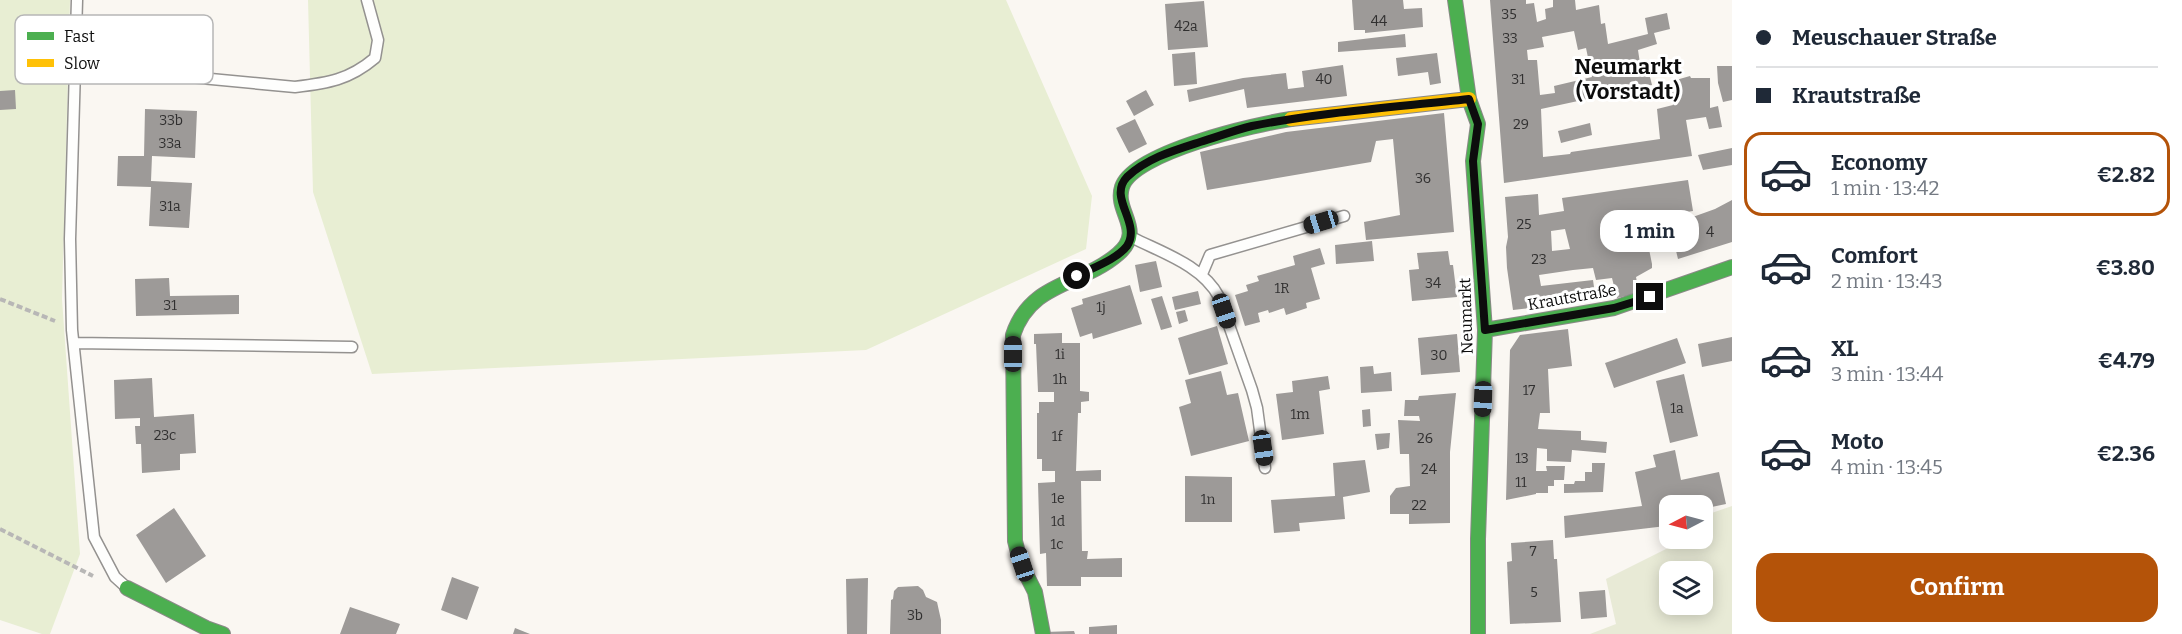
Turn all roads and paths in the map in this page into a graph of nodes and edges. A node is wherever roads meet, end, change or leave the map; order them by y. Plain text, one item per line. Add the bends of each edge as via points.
1 (77, 0) edge
2 (367, 0) edge
3 (1455, 0) edge
4 (76, 15) edge
5 (213, 79) edge
6 (74, 84) edge
7 (1469, 99) junction
8 (1344, 216) dead end
9 (1131, 237) junction
10 (1732, 267) edge
11 (1202, 274) junction
12 (0, 299) edge
13 (72, 330) junction
14 (1485, 330) junction
15 (74, 343) junction
16 (352, 347) dead end
17 (1265, 468) dead end
18 (0, 529) edge
19 (97, 577) dead end
20 (127, 588) joint
21 (222, 634) edge
22 (1043, 634) edge
23 (1478, 634) edge

1 - 4 lane
2 - 5 lane via 378,40 375,58 358,72 330,83 295,87
3 - 7 street, Neumarkt
6 - 13 lane
7 - 9 street via 1251,126 1166,152 1122,183 1121,198
7 - 14 street, Neumarkt via 1478,124 1473,161
8 - 11 lane via 1210,255
9 - 11 lane
9 - 22 street via 1118,254 1027,307 1018,318 1013,335 1014,542 1035,592
10 - 14 street, Krautstraße via 1614,308
11 - 17 lane via 1219,297 1252,390
12 - 13 path
13 - 15 lane
14 - 23 street, Neumarkt
15 - 16 lane
15 - 20 lane via 94,537 104,560
18 - 19 path
20 - 21 street

